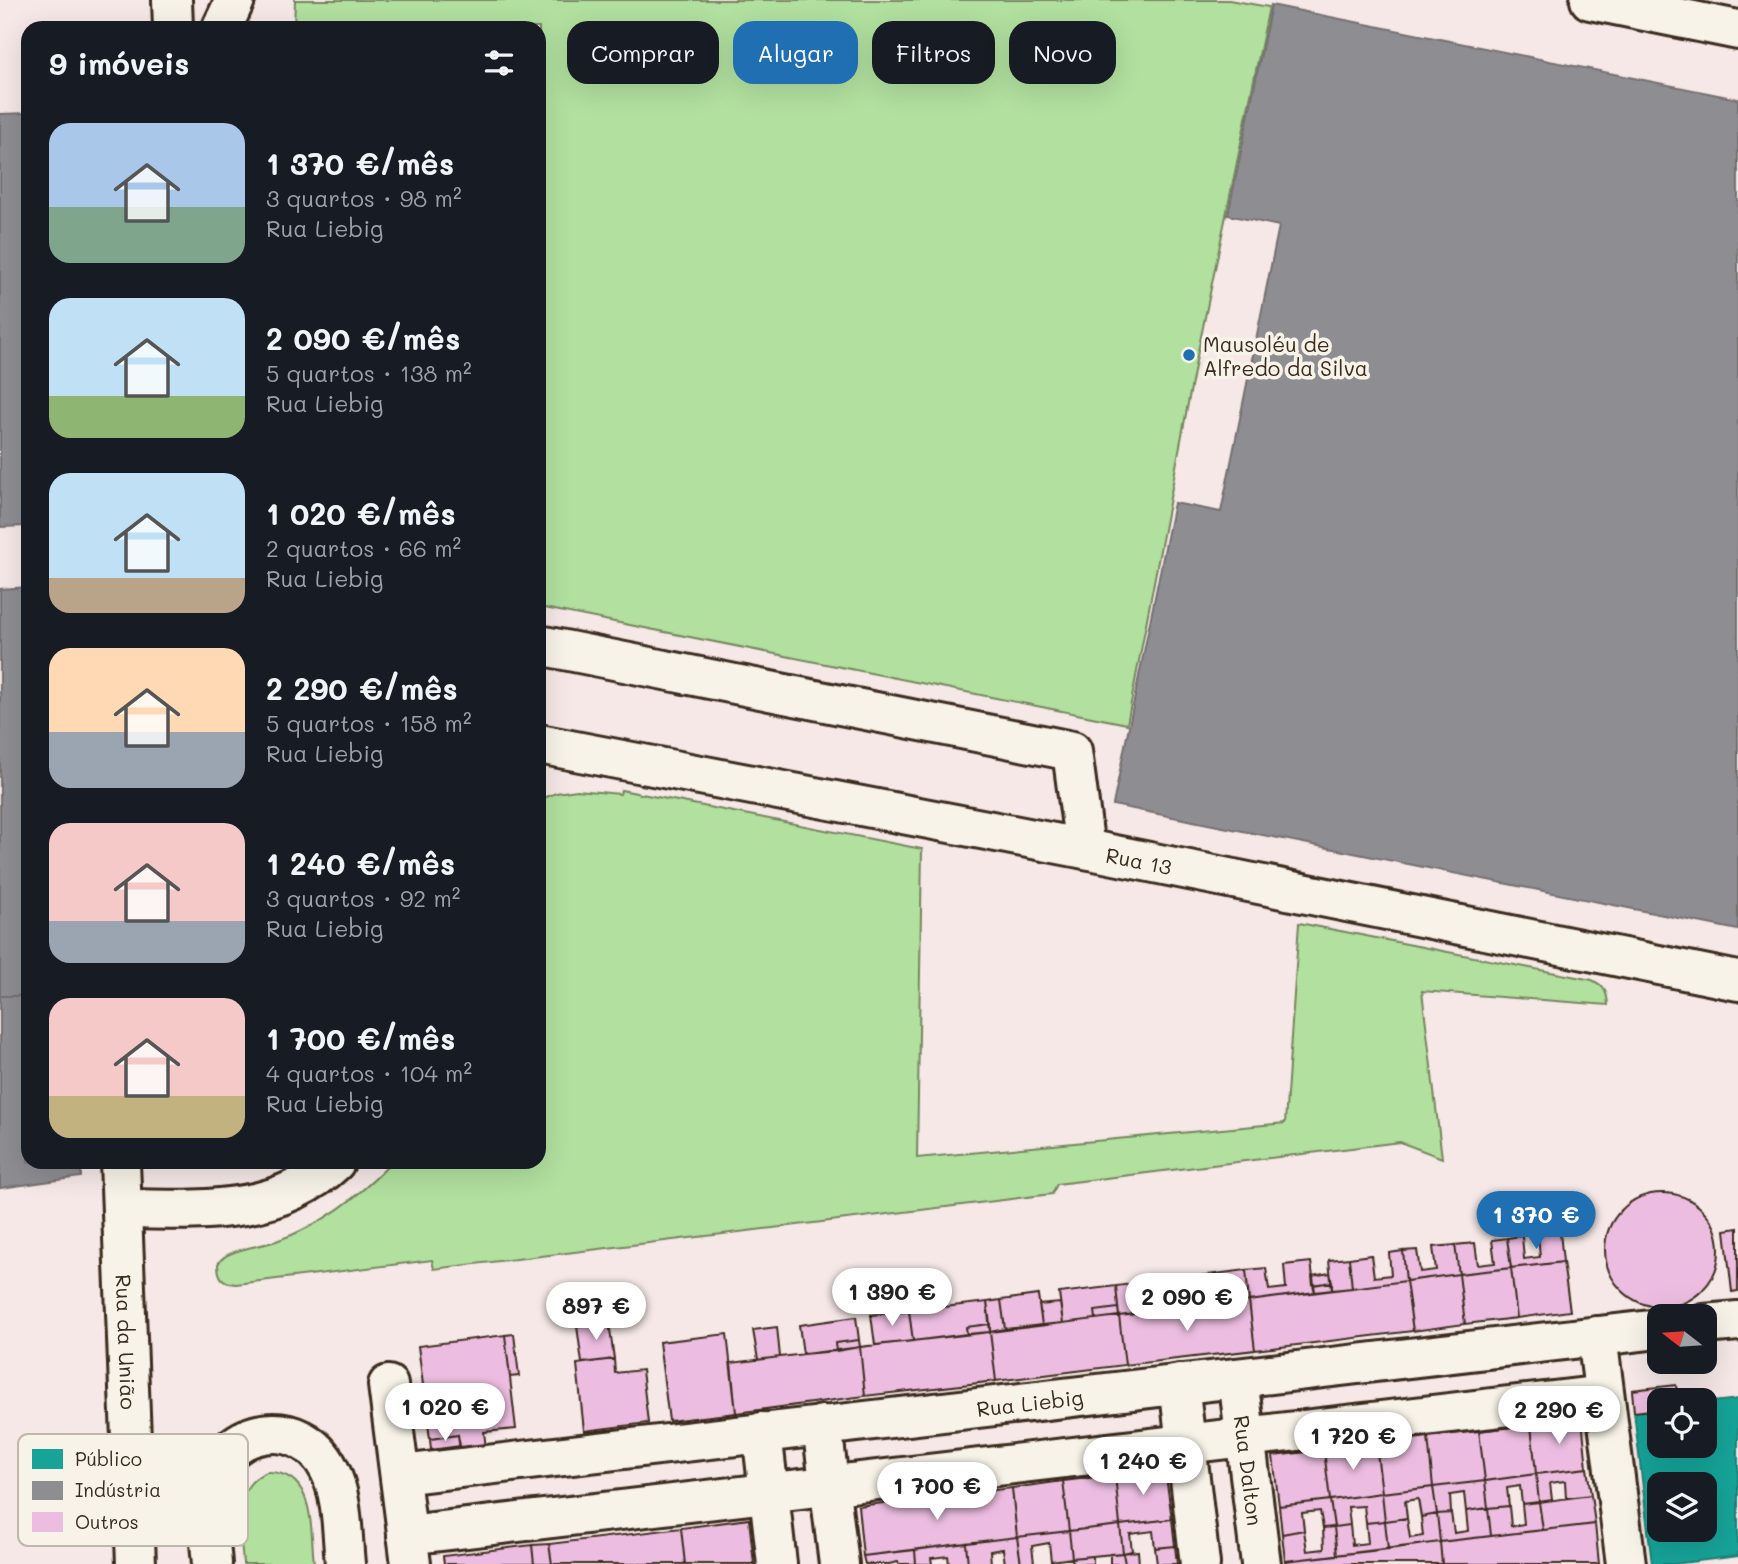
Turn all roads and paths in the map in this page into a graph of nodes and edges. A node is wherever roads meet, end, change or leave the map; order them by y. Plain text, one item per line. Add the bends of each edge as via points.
1 (172, 0) edge
2 (235, 0) edge
3 (1590, 0) edge
4 (173, 21) edge
5 (225, 21) edge
6 (1738, 30) edge
7 (546, 646) edge
8 (546, 745) edge
9 (1085, 849) junction
10 (1738, 981) edge
11 (120, 1169) edge
12 (327, 1169) edge
13 (122, 1209) junction
14 (1738, 1321) edge
15 (1717, 1323) edge
16 (1647, 1330) edge
17 (1597, 1336) junction
18 (1238, 1378) junction
19 (1179, 1384) junction
20 (388, 1385) dead end
21 (1604, 1395) junction
22 (822, 1425) junction
23 (762, 1432) junction
24 (131, 1434) edge
25 (1245, 1436) junction
26 (248, 1438) edge
27 (1186, 1443) junction
28 (622, 1449) junction
29 (400, 1475) junction
30 (829, 1485) junction
31 (768, 1493) junction
32 (629, 1510) junction
33 (135, 1546) edge
34 (211, 1546) edge
35 (409, 1550) edge
36 (136, 1564) edge
37 (212, 1564) edge
38 (345, 1564) edge
39 (777, 1564) edge
40 (839, 1564) edge
41 (1200, 1564) edge
42 (1261, 1564) edge
43 (1626, 1564) edge

1 - 4 street
2 - 5 street
3 - 6 street
7 - 9 street via 1072,751
8 - 9 street, Rua 13
9 - 10 street, Rua 13
11 - 13 street, Rua da União
12 - 13 street via 291,1192 253,1205
13 - 24 street, Rua da União
14 - 15 street
16 - 17 street, Rua Liebig
17 - 18 street, Rua Liebig
17 - 21 street
18 - 19 street, Rua Liebig
18 - 25 street, Rua Dalton
19 - 22 street, Rua Liebig
19 - 27 street
20 - 29 street
21 - 25 street
21 - 43 street
22 - 23 street, Rua Liebig
22 - 30 street
23 - 28 street, Rua Liebig
23 - 31 street
25 - 27 street
25 - 42 street, Rua Dalton
26 - 38 street via 285,1433 318,1452 337,1494
27 - 30 street
27 - 41 street
28 - 29 street, Rua Liebig
28 - 32 street
29 - 35 street
30 - 31 street
30 - 40 street
31 - 32 street
31 - 39 street
32 - 35 street
33 - 36 street, Rua da União
34 - 37 street

